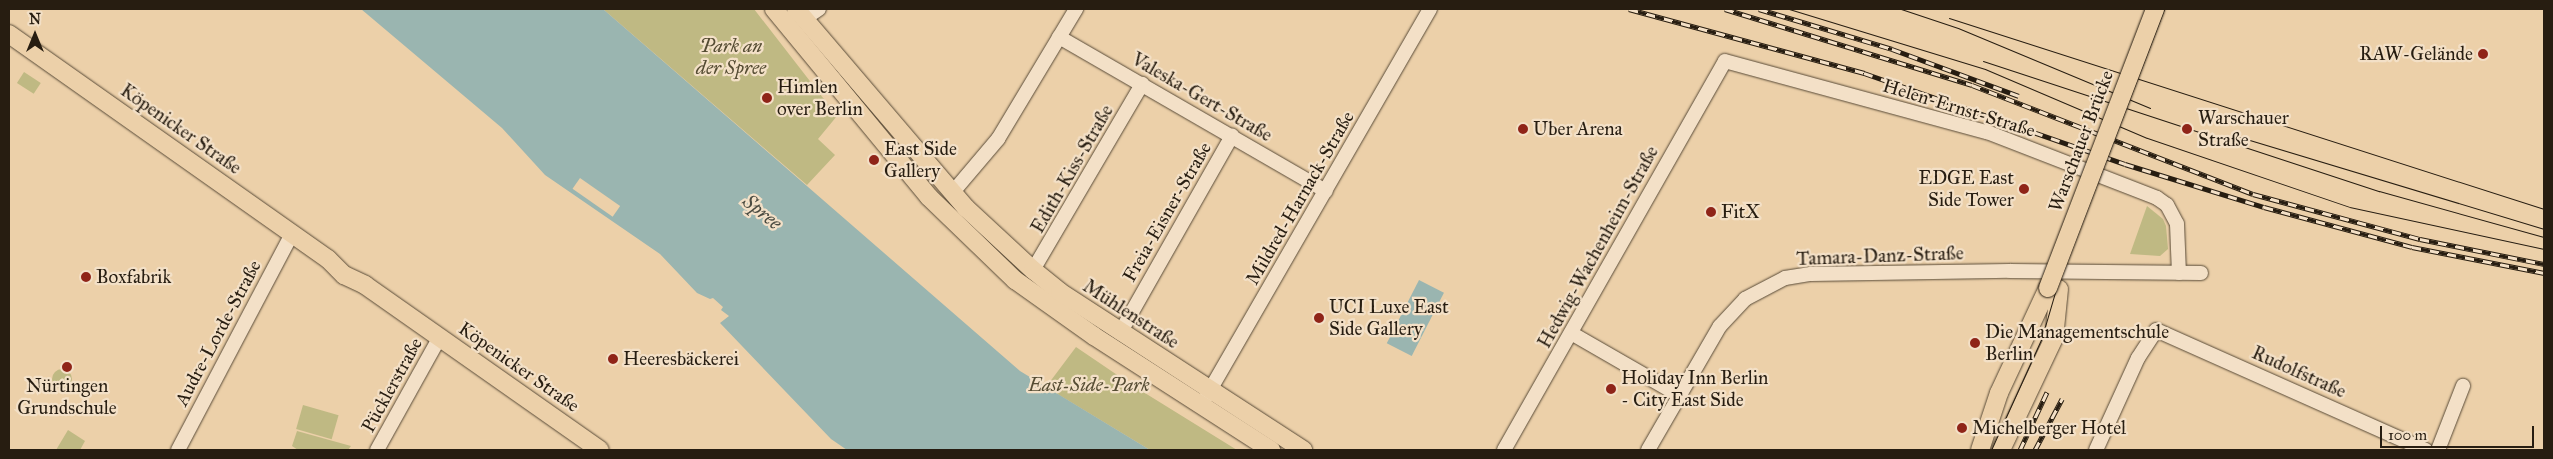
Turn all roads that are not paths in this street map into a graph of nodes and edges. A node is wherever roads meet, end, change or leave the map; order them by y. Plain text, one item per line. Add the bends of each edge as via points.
1 (774, 9) edge
2 (818, 9) edge
3 (1076, 9) edge
4 (1430, 9) edge
5 (2155, 9) edge
6 (2166, 9) edge
7 (796, 19) edge
8 (9, 34) edge
9 (1059, 37) junction
10 (1725, 61) joint
11 (1142, 84) junction
12 (1232, 136) junction
13 (1326, 191) junction
14 (953, 192) junction
15 (938, 206) junction
16 (292, 234) junction
17 (1033, 270) junction
18 (2179, 273) junction
19 (2202, 273) dead end
20 (2053, 288) junction
21 (1120, 333) junction
22 (1572, 333) junction
23 (440, 338) junction
24 (2463, 386) dead end
25 (1210, 390) junction
26 (1680, 395) junction
27 (1200, 406) junction
28 (589, 447) edge
29 (178, 450) edge
30 (377, 450) edge
31 (1271, 450) edge
32 (1302, 450) edge
33 (1504, 450) edge
34 (1648, 450) edge
35 (1980, 450) edge
36 (2001, 450) edge
37 (2096, 450) edge
38 (2426, 450) edge
39 (2438, 450) edge

1 - 7 main road, Mühlenstraße
2 - 7 street
3 - 9 street
4 - 13 street, Mildred-Harnack-Straße
5 - 20 main road, Warschauer Brücke, bridge
6 - 20 main road, Warschauer Brücke
7 - 14 main road, Mühlenstraße
7 - 15 main road, Mühlenstraße
8 - 16 main road, Köpenicker Straße
9 - 11 street, Valeska-Gert-Straße
9 - 14 street via 998,139
10 - 18 street, Helen-Ernst-Straße via 1987,132 2157,198 2167,205 2177,224
10 - 22 street, Hedwig-Wachenheim-Straße
11 - 12 street, Valeska-Gert-Straße
11 - 17 street, Edith-Kiss-Straße
12 - 13 street, Valeska-Gert-Straße
12 - 21 street, Freia-Eisner-Straße
13 - 25 street, Mildred-Harnack-Straße
14 - 15 main road
14 - 17 main road, Mühlenstraße via 971,214
15 - 27 main road, Mühlenstraße via 1023,286
16 - 23 main road, Köpenicker Straße via 328,259 344,275 364,285
16 - 29 street, Audre-Lorde-Straße
17 - 21 main road, Mühlenstraße
18 - 19 street, Tamara-Danz-Straße
18 - 26 street, Tamara-Danz-Straße via 2010,271 1791,277 1754,293 1728,316
20 - 35 main road via 1999,393
20 - 36 main road via 2054,338
21 - 25 main road, Mühlenstraße
22 - 26 street
22 - 33 street, Hedwig-Wachenheim-Straße
23 - 28 main road, Köpenicker Straße
23 - 30 street, Pücklerstraße
24 - 39 street
25 - 27 street, Mildred-Harnack-Straße
25 - 32 main road, Mühlenstraße
26 - 34 street, Tamara-Danz-Straße
27 - 31 main road, Mühlenstraße
37 - 38 street, Rudolfstraße via 2138,358 2156,330

